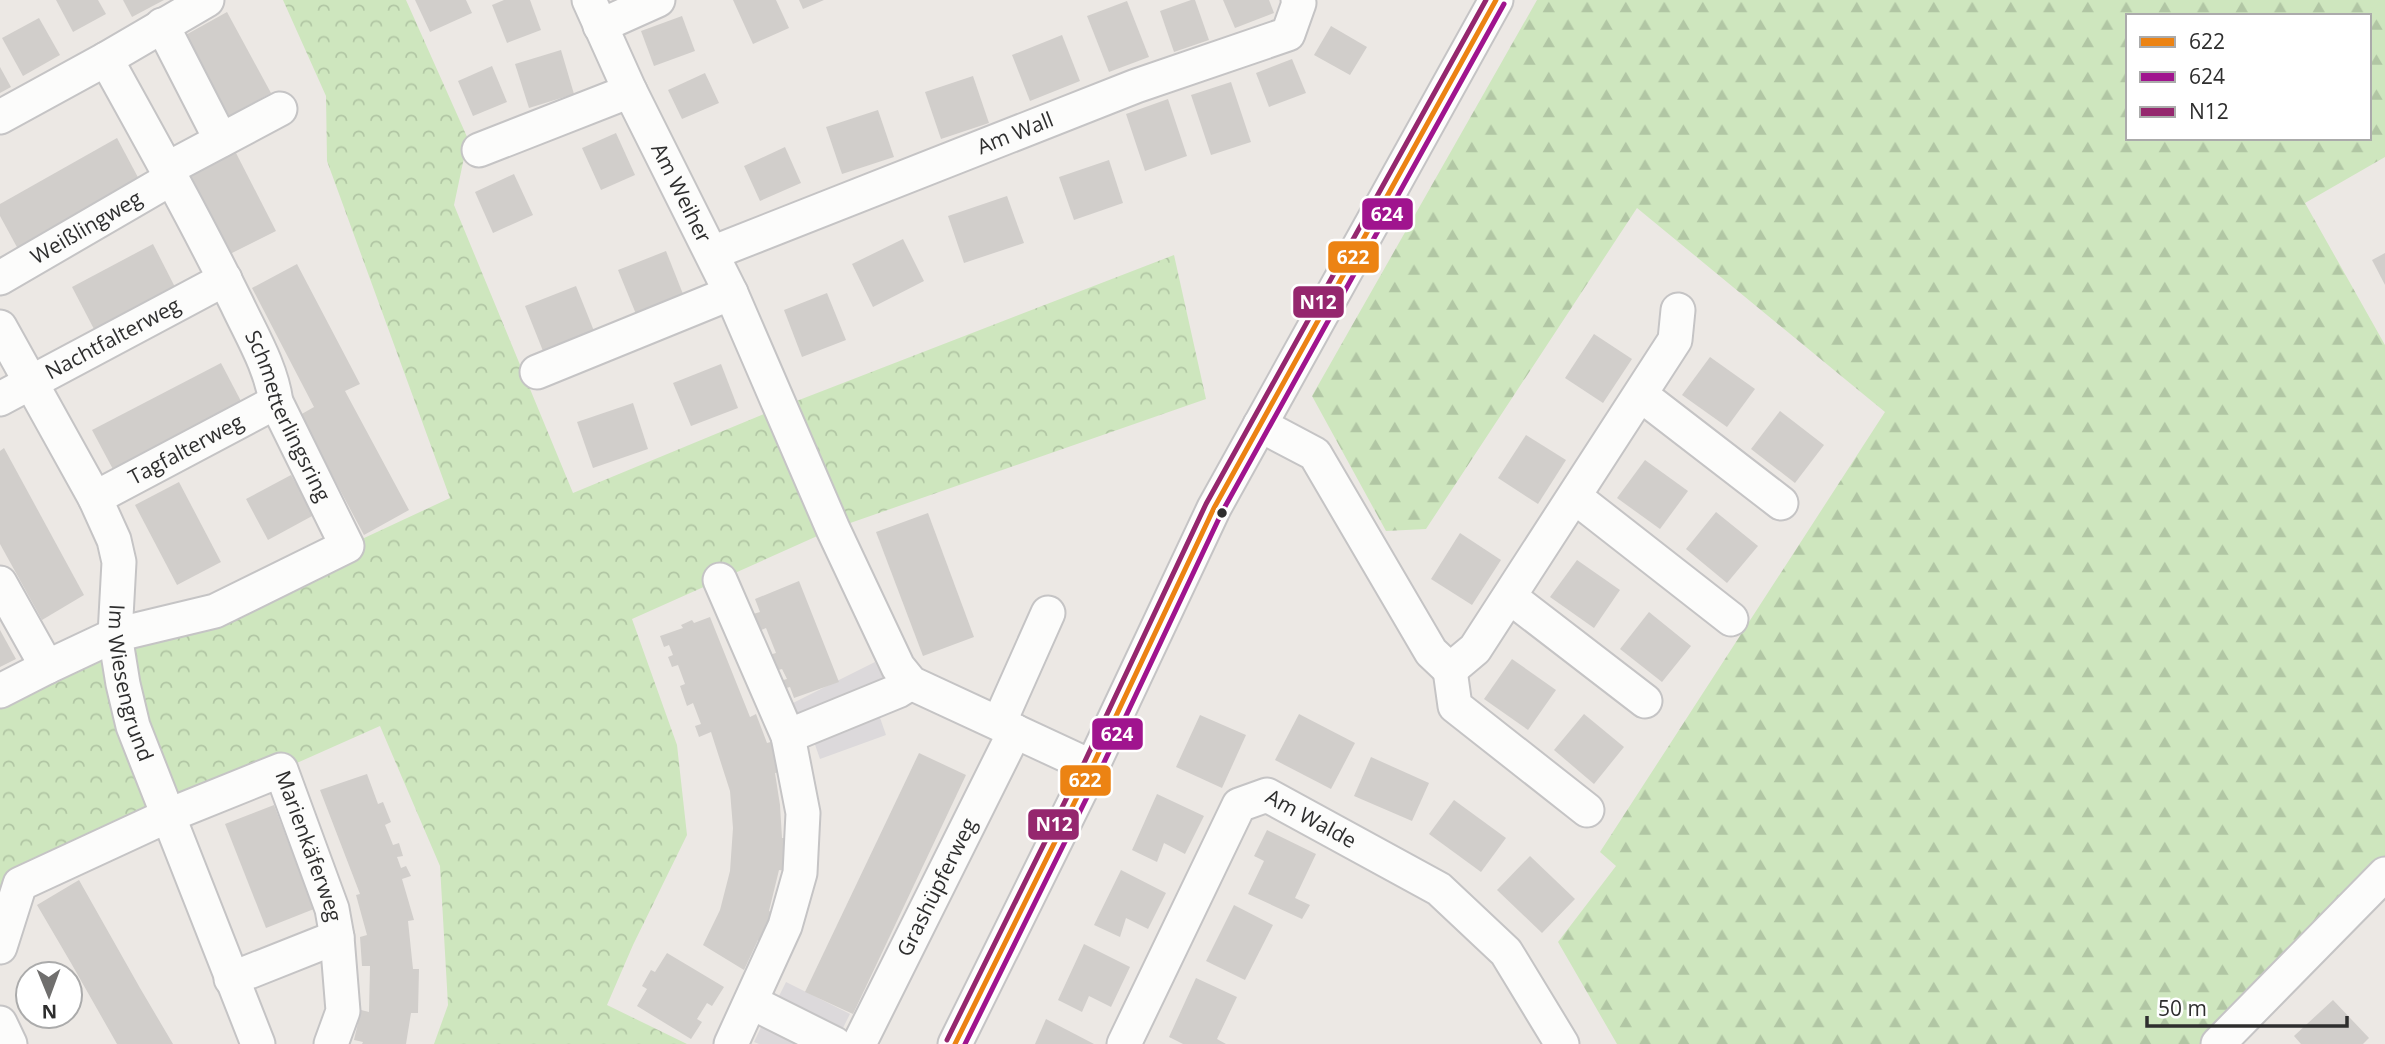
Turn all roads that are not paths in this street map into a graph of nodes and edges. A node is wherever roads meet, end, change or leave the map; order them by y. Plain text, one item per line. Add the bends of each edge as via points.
1 (207, 0) edge
2 (658, 0) edge
3 (1298, 0) edge
4 (1496, 0) edge
5 (595, 13) edge
6 (162, 26) junction
7 (106, 59) junction
8 (630, 91) junction
9 (280, 109) dead end
10 (0, 117) edge
11 (221, 140) junction
12 (479, 150) dead end
13 (169, 174) junction
14 (712, 253) junction
15 (0, 278) edge
16 (225, 279) junction
17 (731, 293) junction
18 (1678, 310) dead end
19 (0, 327) edge
20 (537, 372) dead end
21 (30, 382) junction
22 (1641, 396) junction
23 (0, 399) edge
24 (276, 402) junction
25 (1260, 425) junction
26 (1575, 497) junction
27 (95, 498) junction
28 (1781, 503) dead end
29 (720, 580) dead end
30 (0, 583) edge
31 (1510, 597) junction
32 (1048, 613) dead end
33 (1731, 619) dead end
34 (115, 635) junction
35 (47, 667) junction
36 (1450, 670) junction
37 (911, 683) junction
38 (0, 691) edge
39 (1645, 701) dead end
40 (1007, 727) junction
41 (788, 736) junction
42 (1092, 767) junction
43 (1587, 810) dead end
44 (167, 816) junction
45 (2385, 874) edge
46 (337, 937) junction
47 (0, 947) edge
48 (231, 979) junction
49 (751, 1002) junction
50 (0, 1023) edge
51 (10, 1044) edge
52 (258, 1044) edge
53 (331, 1044) edge
54 (732, 1044) edge
55 (835, 1044) edge
56 (859, 1044) edge
57 (955, 1044) edge
58 (1124, 1044) edge
59 (1562, 1044) edge
60 (2218, 1044) edge

1 - 6 street
2 - 5 street
3 - 14 street, Am Wall via 1288,34 1136,86
4 - 25 street
5 - 8 street, Am Weiher
6 - 7 street
6 - 11 street
7 - 10 street
7 - 13 street, Schmetterlingsring
8 - 12 street
8 - 14 street, Am Weiher
9 - 11 street, Weißlingweg
11 - 13 street, Weißlingweg
13 - 15 street, Weißlingweg
13 - 16 street, Schmetterlingsring
14 - 17 street, Am Weiher
16 - 21 street, Nachtfalterweg
16 - 24 street, Schmetterlingsring via 273,379
17 - 20 street
17 - 37 street, Am Weiher via 833,529 898,667
18 - 22 street via 1675,340
19 - 21 street, Im Wiesengrund
21 - 23 street, Nachtfalterweg
21 - 27 street, Im Wiesengrund
22 - 26 street
22 - 28 street
24 - 27 street, Tagfalterweg
24 - 34 street, Schmetterlingsring via 347,546 215,611
25 - 36 street via 1315,454 1431,652
25 - 42 street via 1214,508
26 - 31 street
26 - 33 street
27 - 34 street, Im Wiesengrund via 119,562
29 - 41 street
30 - 35 street
31 - 36 street via 1475,649
31 - 39 street
32 - 40 street, Grashüpferweg
34 - 35 street, Schmetterlingsring
34 - 44 street, Im Wiesengrund via 134,726
35 - 38 street, Schmetterlingsring
36 - 43 street via 1455,706
37 - 40 street
37 - 41 street
40 - 42 street
40 - 56 street, Grashüpferweg
41 - 49 street via 803,813 800,873 785,926
42 - 57 street
44 - 46 street, Marienkäferweg via 281,770 332,909
44 - 47 street via 20,884
44 - 48 street, Im Wiesengrund
45 - 60 street
46 - 48 street
46 - 53 street, Marienkäferweg via 343,1011
48 - 52 street, Im Wiesengrund
49 - 54 street
49 - 55 street
50 - 51 street
58 - 59 street, Am Walde via 1239,805 1267,795 1439,889 1506,952

